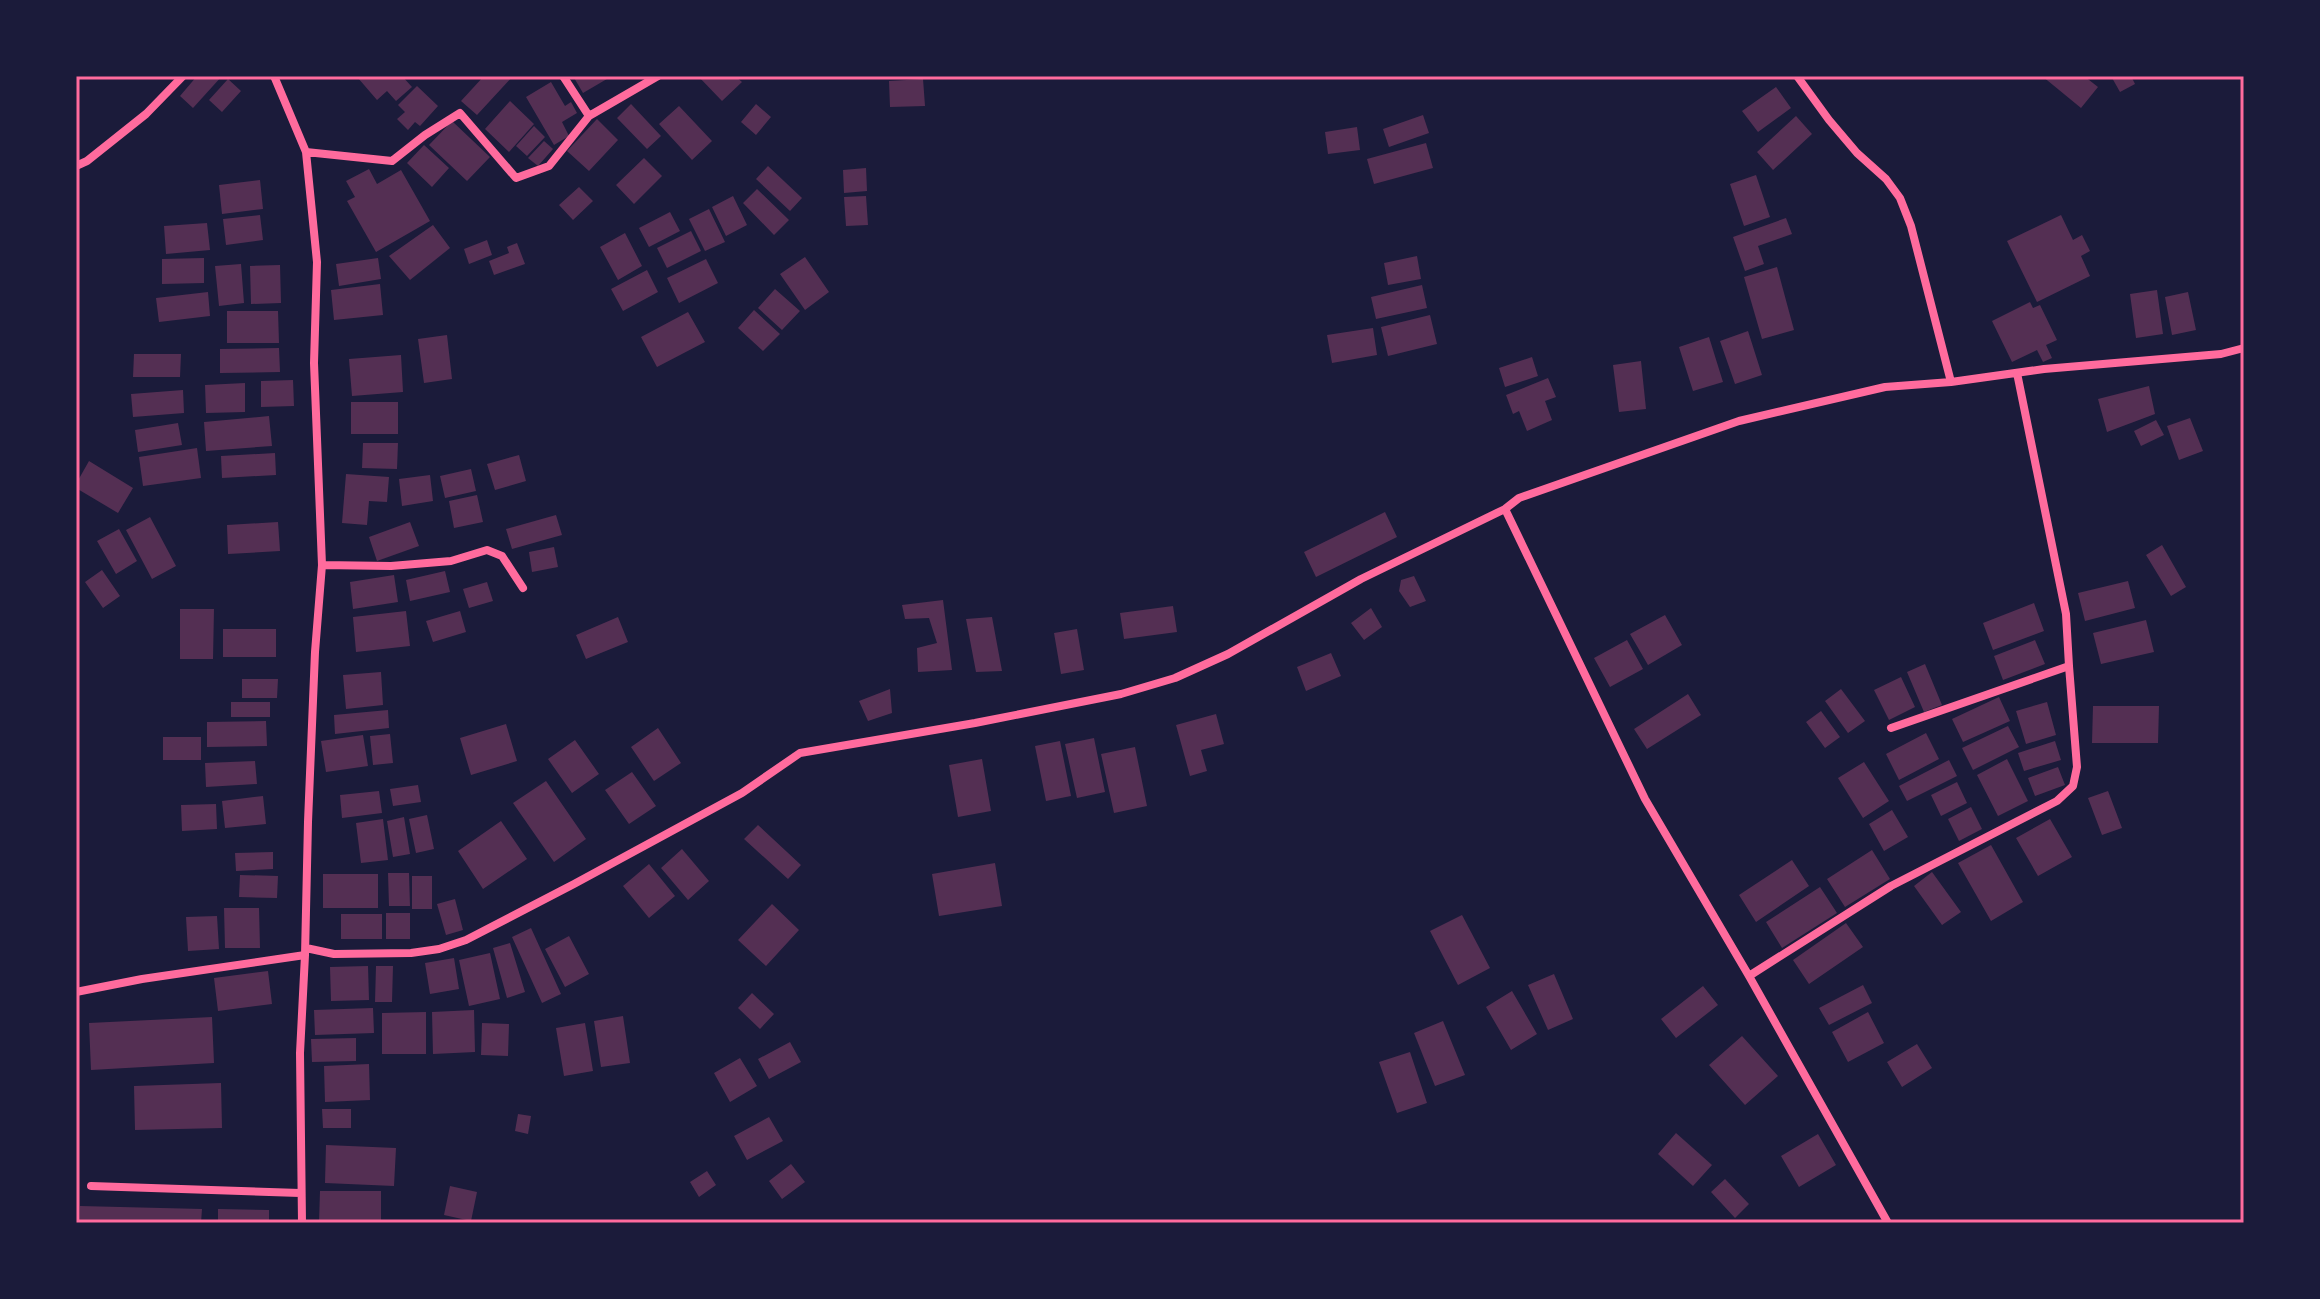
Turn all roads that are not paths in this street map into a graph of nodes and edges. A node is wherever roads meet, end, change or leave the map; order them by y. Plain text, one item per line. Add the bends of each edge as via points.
1 (183, 76) edge
2 (274, 76) edge
3 (563, 76) edge
4 (658, 76) edge
5 (1797, 76) edge
6 (589, 116) junction
7 (306, 152) junction
8 (76, 166) edge
9 (2244, 348) edge
10 (2017, 373) junction
11 (1951, 382) junction
12 (1505, 509) junction
13 (322, 565) junction
14 (523, 588) dead end
15 (2069, 666) junction
16 (1891, 728) dead end
17 (306, 952) junction
18 (1749, 976) junction
19 (76, 992) edge
20 (91, 1186) dead end
21 (300, 1193) junction
22 (302, 1223) edge
23 (1888, 1223) edge

1 - 8 street via 146,114
2 - 7 street
3 - 6 street
4 - 6 street
5 - 11 street via 1900,198
6 - 7 street via 549,166 516,178 460,113 392,161
7 - 13 street via 317,262 314,363
9 - 10 street
10 - 11 street
10 - 15 street via 2061,583
11 - 12 street via 1885,387 1739,421 1519,498
12 - 17 street via 1175,678 1121,694 800,753 731,799 466,940 411,953
12 - 18 street via 1645,799
13 - 14 street via 451,561 487,550 502,556
13 - 17 street
15 - 16 street
15 - 18 street via 2077,767 2073,786 2057,801 1891,886
17 - 19 street
17 - 21 street
18 - 23 street
20 - 21 street
21 - 22 street

